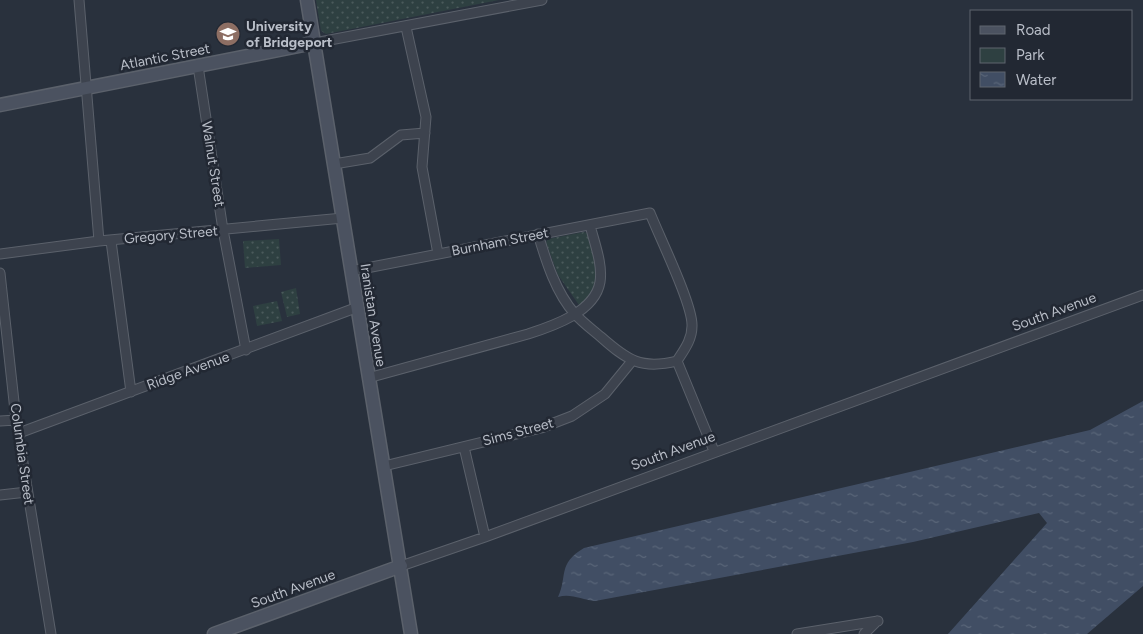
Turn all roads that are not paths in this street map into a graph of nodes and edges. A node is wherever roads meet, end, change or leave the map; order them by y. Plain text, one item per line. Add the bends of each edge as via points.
1 (79, 0) edge
2 (307, 0) edge
3 (542, 0) edge
4 (406, 27) junction
5 (314, 43) junction
6 (198, 66) junction
7 (87, 88) junction
8 (0, 105) edge
9 (425, 133) junction
10 (334, 164) junction
11 (343, 218) junction
12 (590, 225) junction
13 (223, 230) junction
14 (538, 234) junction
15 (99, 241) junction
16 (110, 241) junction
17 (0, 254) edge
18 (438, 254) junction
19 (351, 271) junction
20 (0, 273) edge
21 (1143, 295) edge
22 (358, 308) junction
23 (574, 314) junction
24 (4, 348) edge
25 (246, 350) junction
26 (632, 361) junction
27 (677, 361) junction
28 (368, 378) junction
29 (130, 392) junction
30 (16, 420) junction
31 (0, 421) edge
32 (19, 433) junction
33 (464, 447) junction
34 (714, 452) junction
35 (384, 466) junction
36 (27, 492) junction
37 (0, 496) edge
38 (485, 537) junction
39 (401, 566) junction
40 (50, 634) edge
41 (214, 634) edge
42 (411, 634) edge
43 (797, 634) edge
44 (864, 634) edge

1 - 7 street
2 - 5 street, Iranistan Avenue
3 - 4 street, Atlantic Street
4 - 5 street, Atlantic Street
4 - 9 street via 426,117
5 - 6 street, Atlantic Street
5 - 10 street, Iranistan Avenue
6 - 7 street, Atlantic Street
6 - 13 street, Walnut Street
7 - 8 street, Atlantic Street
7 - 15 street
9 - 10 street via 401,135 370,158
9 - 18 street via 422,167
10 - 11 street, Iranistan Avenue
11 - 13 street, Gregory Street
11 - 19 street, Iranistan Avenue
12 - 14 street, Burnham Street
12 - 23 street via 600,264 600,282 594,298
12 - 27 street, Burnham Street via 650,213 688,306 692,326 688,345
13 - 16 street, Gregory Street
13 - 25 street, Walnut Street
14 - 18 street, Burnham Street
14 - 23 street via 548,267
15 - 16 street, Gregory Street
15 - 17 street, Gregory Street
16 - 29 street
18 - 19 street, Burnham Street
19 - 22 street, Iranistan Avenue
20 - 24 street, Columbia Street
21 - 34 street, South Avenue
22 - 25 street, Ridge Avenue
22 - 28 street, Iranistan Avenue
23 - 26 street via 618,353
23 - 28 street via 528,334
24 - 30 street, Columbia Street
25 - 29 street, Ridge Avenue
26 - 27 street via 657,366
26 - 33 street, Sims Street via 590,407 541,428
27 - 34 street
28 - 35 street, Iranistan Avenue
29 - 32 street, Ridge Avenue
30 - 31 street
30 - 32 street, Columbia Street
32 - 36 street, Columbia Street
33 - 35 street, Sims Street
33 - 38 street
34 - 38 street, South Avenue
35 - 39 street, Iranistan Avenue
36 - 37 street
36 - 40 street, Columbia Street
38 - 39 street, South Avenue
39 - 41 street, South Avenue
39 - 42 street, Iranistan Avenue
43 - 44 street via 878,621

